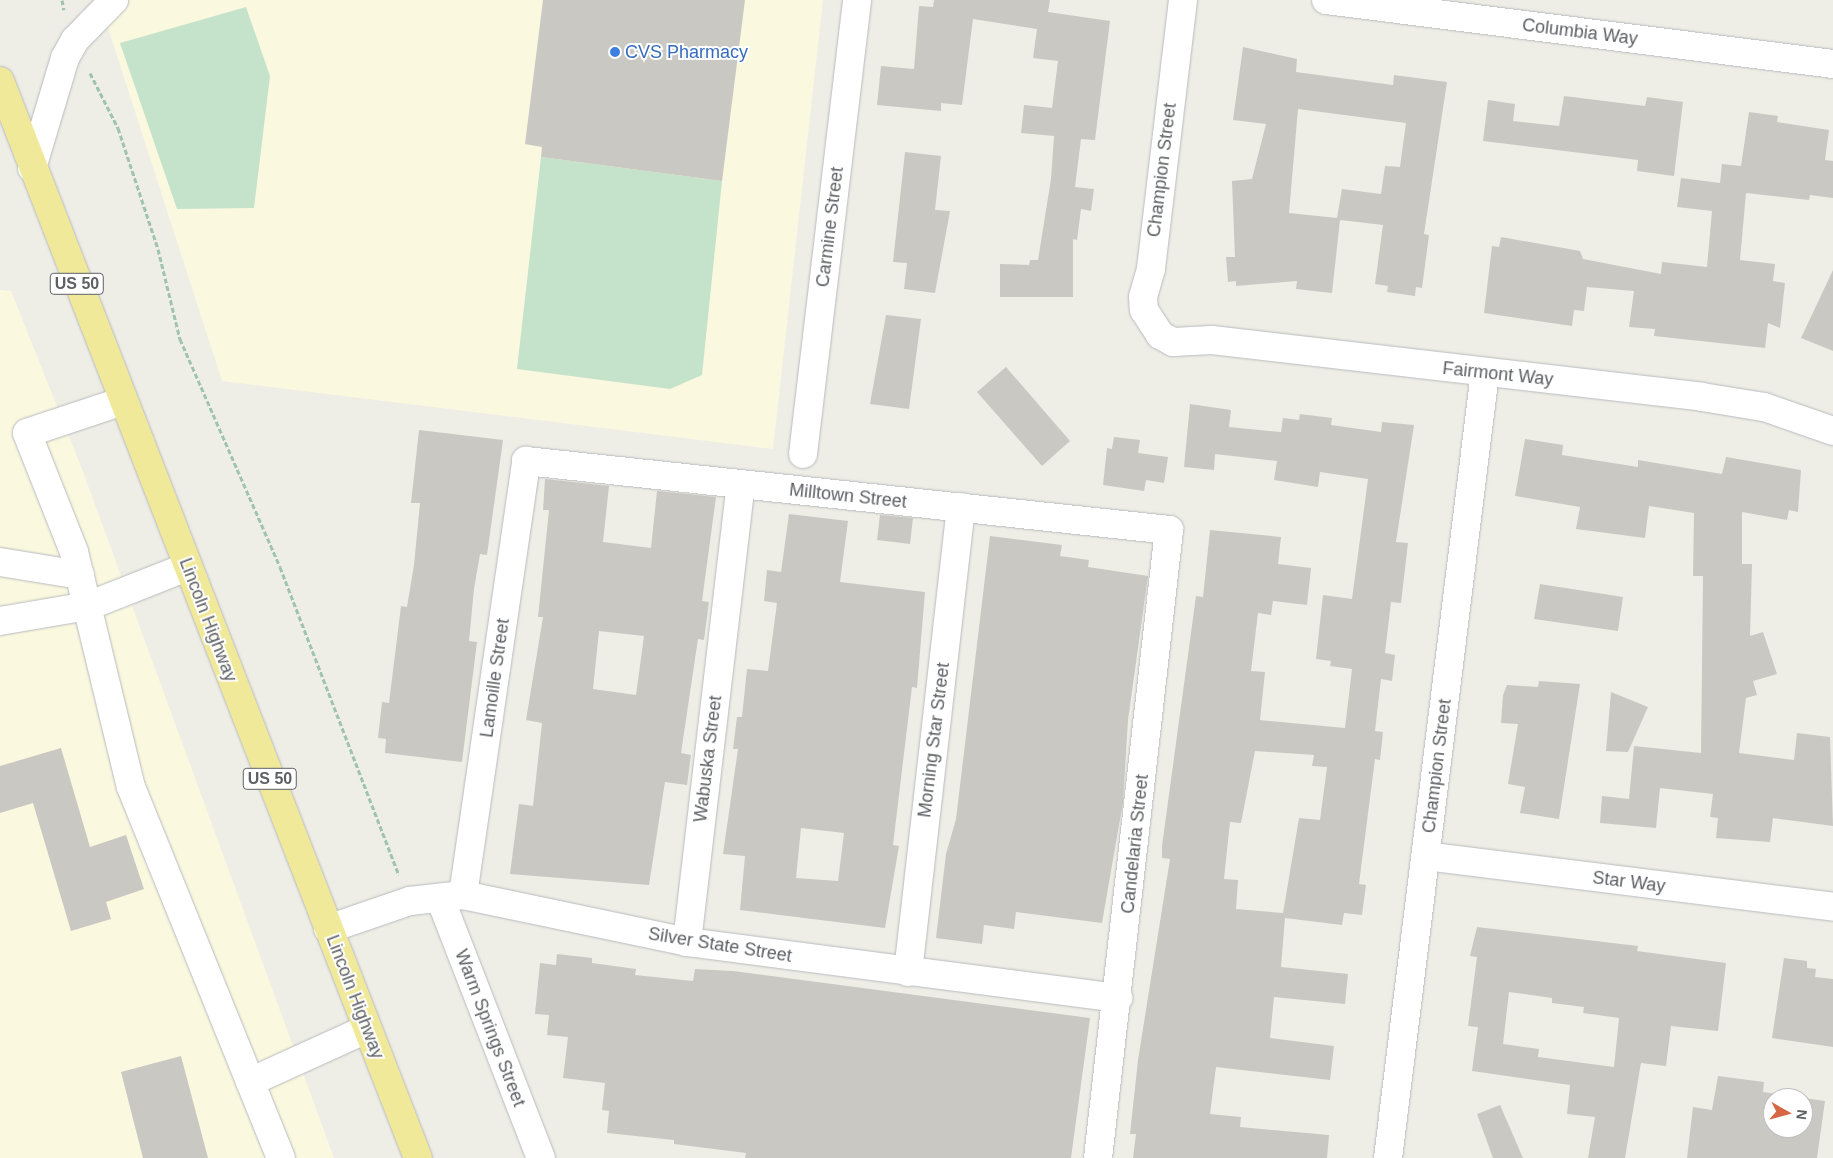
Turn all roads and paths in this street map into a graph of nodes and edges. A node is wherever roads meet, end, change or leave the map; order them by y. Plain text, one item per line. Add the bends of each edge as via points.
1 (62, 0) edge
2 (114, 0) edge
3 (857, 0) edge
4 (1183, 0) edge
5 (1326, 0) edge
6 (75, 40) junction
7 (1833, 64) edge
8 (0, 81) edge
9 (7, 114) edge
10 (32, 168) junction
11 (1160, 335) joint
12 (1485, 373) junction
13 (123, 401) junction
14 (1833, 431) edge
15 (803, 454) dead end
16 (526, 461) joint
17 (741, 485) junction
18 (961, 507) junction
19 (1169, 530) joint
20 (0, 562) edge
21 (187, 566) junction
22 (80, 575) junction
23 (88, 606) junction
24 (0, 621) edge
25 (1426, 856) junction
26 (452, 896) junction
27 (410, 900) junction
28 (1833, 907) edge
29 (328, 929) junction
30 (687, 942) junction
31 (908, 972) junction
32 (1118, 998) junction
33 (367, 1029) junction
34 (250, 1082) junction
35 (282, 1158) edge
36 (418, 1158) edge
37 (541, 1158) edge
38 (1098, 1158) edge
39 (1388, 1158) edge

1 - 6 path
2 - 6 street
3 - 15 street, Carmine Street
4 - 11 street, Champion Street via 1151,269 1143,297 1144,310
5 - 7 street, Columbia Way
6 - 10 street
6 - 27 path via 118,128 158,249 180,339 280,567 333,713
8 - 9 highway, Lincoln Highway / US 50
9 - 10 highway, Lincoln Highway / US 50
10 - 13 highway, Lincoln Highway / US 50
11 - 12 street, Fairmont Way via 1173,342 1212,340
12 - 14 street, Fairmont Way via 1764,407
12 - 25 street, Champion Street
13 - 21 highway, Lincoln Highway / US 50
13 - 22 street via 27,433
16 - 17 street, Milltown Street
16 - 26 street, Lamoille Street
17 - 18 street, Milltown Street
17 - 30 street, Wabuska Street
18 - 19 street, Milltown Street
18 - 31 street, Morning Star Street
19 - 32 street, Candelaria Street
20 - 22 street
21 - 23 street
21 - 29 highway, Lincoln Highway / US 50
22 - 23 street
23 - 24 street
23 - 34 street via 131,787
25 - 28 street, Star Way
25 - 39 street, Champion Street
26 - 27 street, Silver State Street
26 - 30 street, Silver State Street
26 - 37 street, Warm Springs Street
27 - 29 street, Silver State Street
29 - 33 highway, Lincoln Highway / US 50
30 - 31 street, Silver State Street
31 - 32 street, Silver State Street
32 - 38 street, Candelaria Street
33 - 34 street
33 - 36 highway, Lincoln Highway / US 50
34 - 35 street

